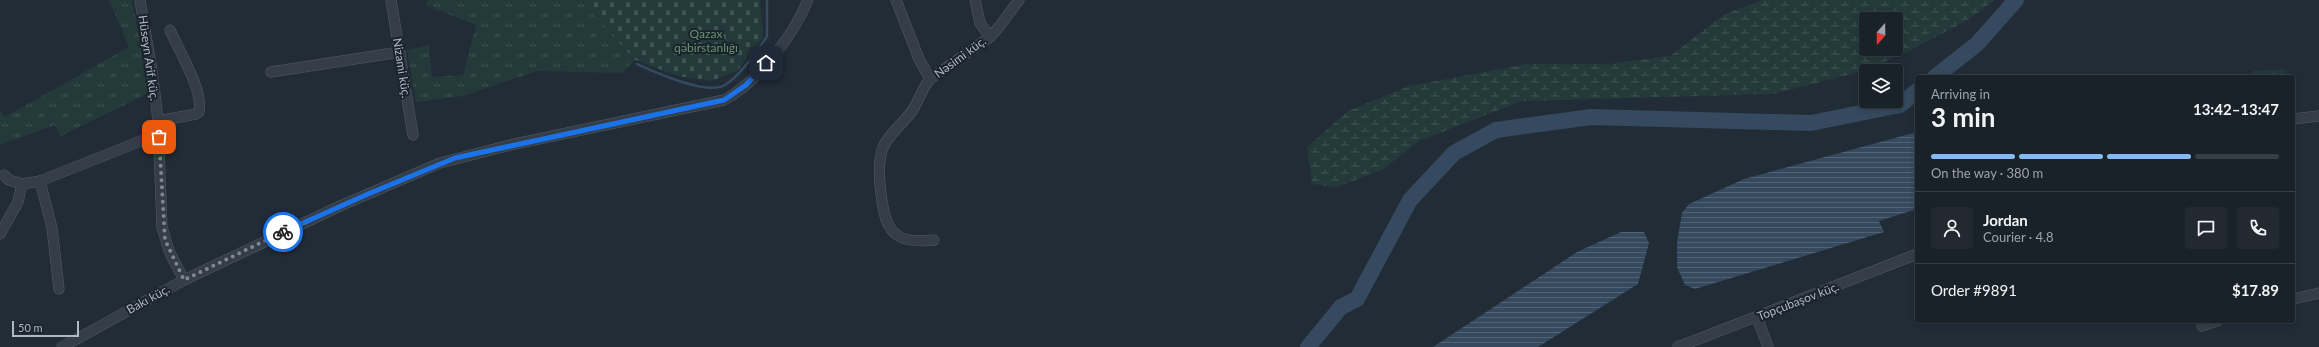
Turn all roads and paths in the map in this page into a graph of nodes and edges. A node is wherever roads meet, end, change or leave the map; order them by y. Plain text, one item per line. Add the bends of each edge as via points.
1 (140, 0) edge
2 (391, 0) edge
3 (808, 0) edge
4 (896, 0) edge
5 (975, 0) edge
6 (1019, 0) edge
7 (170, 30) dead end
8 (990, 37) junction
9 (400, 52) junction
10 (271, 72) dead end
11 (930, 79) junction
12 (2319, 116) edge
13 (2295, 119) edge
14 (158, 121) junction
15 (413, 135) dead end
16 (159, 137) junction
17 (4, 174) dead end
18 (40, 181) junction
19 (22, 184) junction
20 (0, 234) edge
21 (934, 240) dead end
22 (1915, 255) edge
23 (184, 280) junction
24 (59, 289) dead end
25 (2319, 293) edge
26 (2295, 299) edge
27 (1757, 317) junction
28 (2211, 323) edge
29 (2202, 326) dead end
30 (62, 347) edge
31 (1678, 347) edge
32 (1768, 347) edge

1 - 14 street, Hüseyn Arif küç.
2 - 9 street, Nizami küç.
3 - 23 street, Bakı küç. via 798,23 786,41 746,85 724,100 440,163 340,206
4 - 11 street, Nəsimi küç. via 919,59
5 - 8 street, Nəsimi küç. via 980,23
6 - 8 street
7 - 14 street via 197,88 200,107 196,114
8 - 11 street, Nəsimi küç.
9 - 10 street
9 - 15 street, Nizami küç.
11 - 21 street via 912,110 886,141 880,159 879,178 887,226 909,240
12 - 13 street
14 - 16 street, Hüseyn Arif küç.
16 - 18 street via 141,141
16 - 23 street, Hüseyn Arif küç. via 163,234
17 - 19 street via 9,180
18 - 19 street
18 - 24 street via 52,228
19 - 20 street via 18,202
22 - 27 street, Topçubaşov küç.
23 - 30 street, Bakı küç.
25 - 26 street
27 - 31 street, Topçubaşov küç.
27 - 32 street
28 - 29 street

